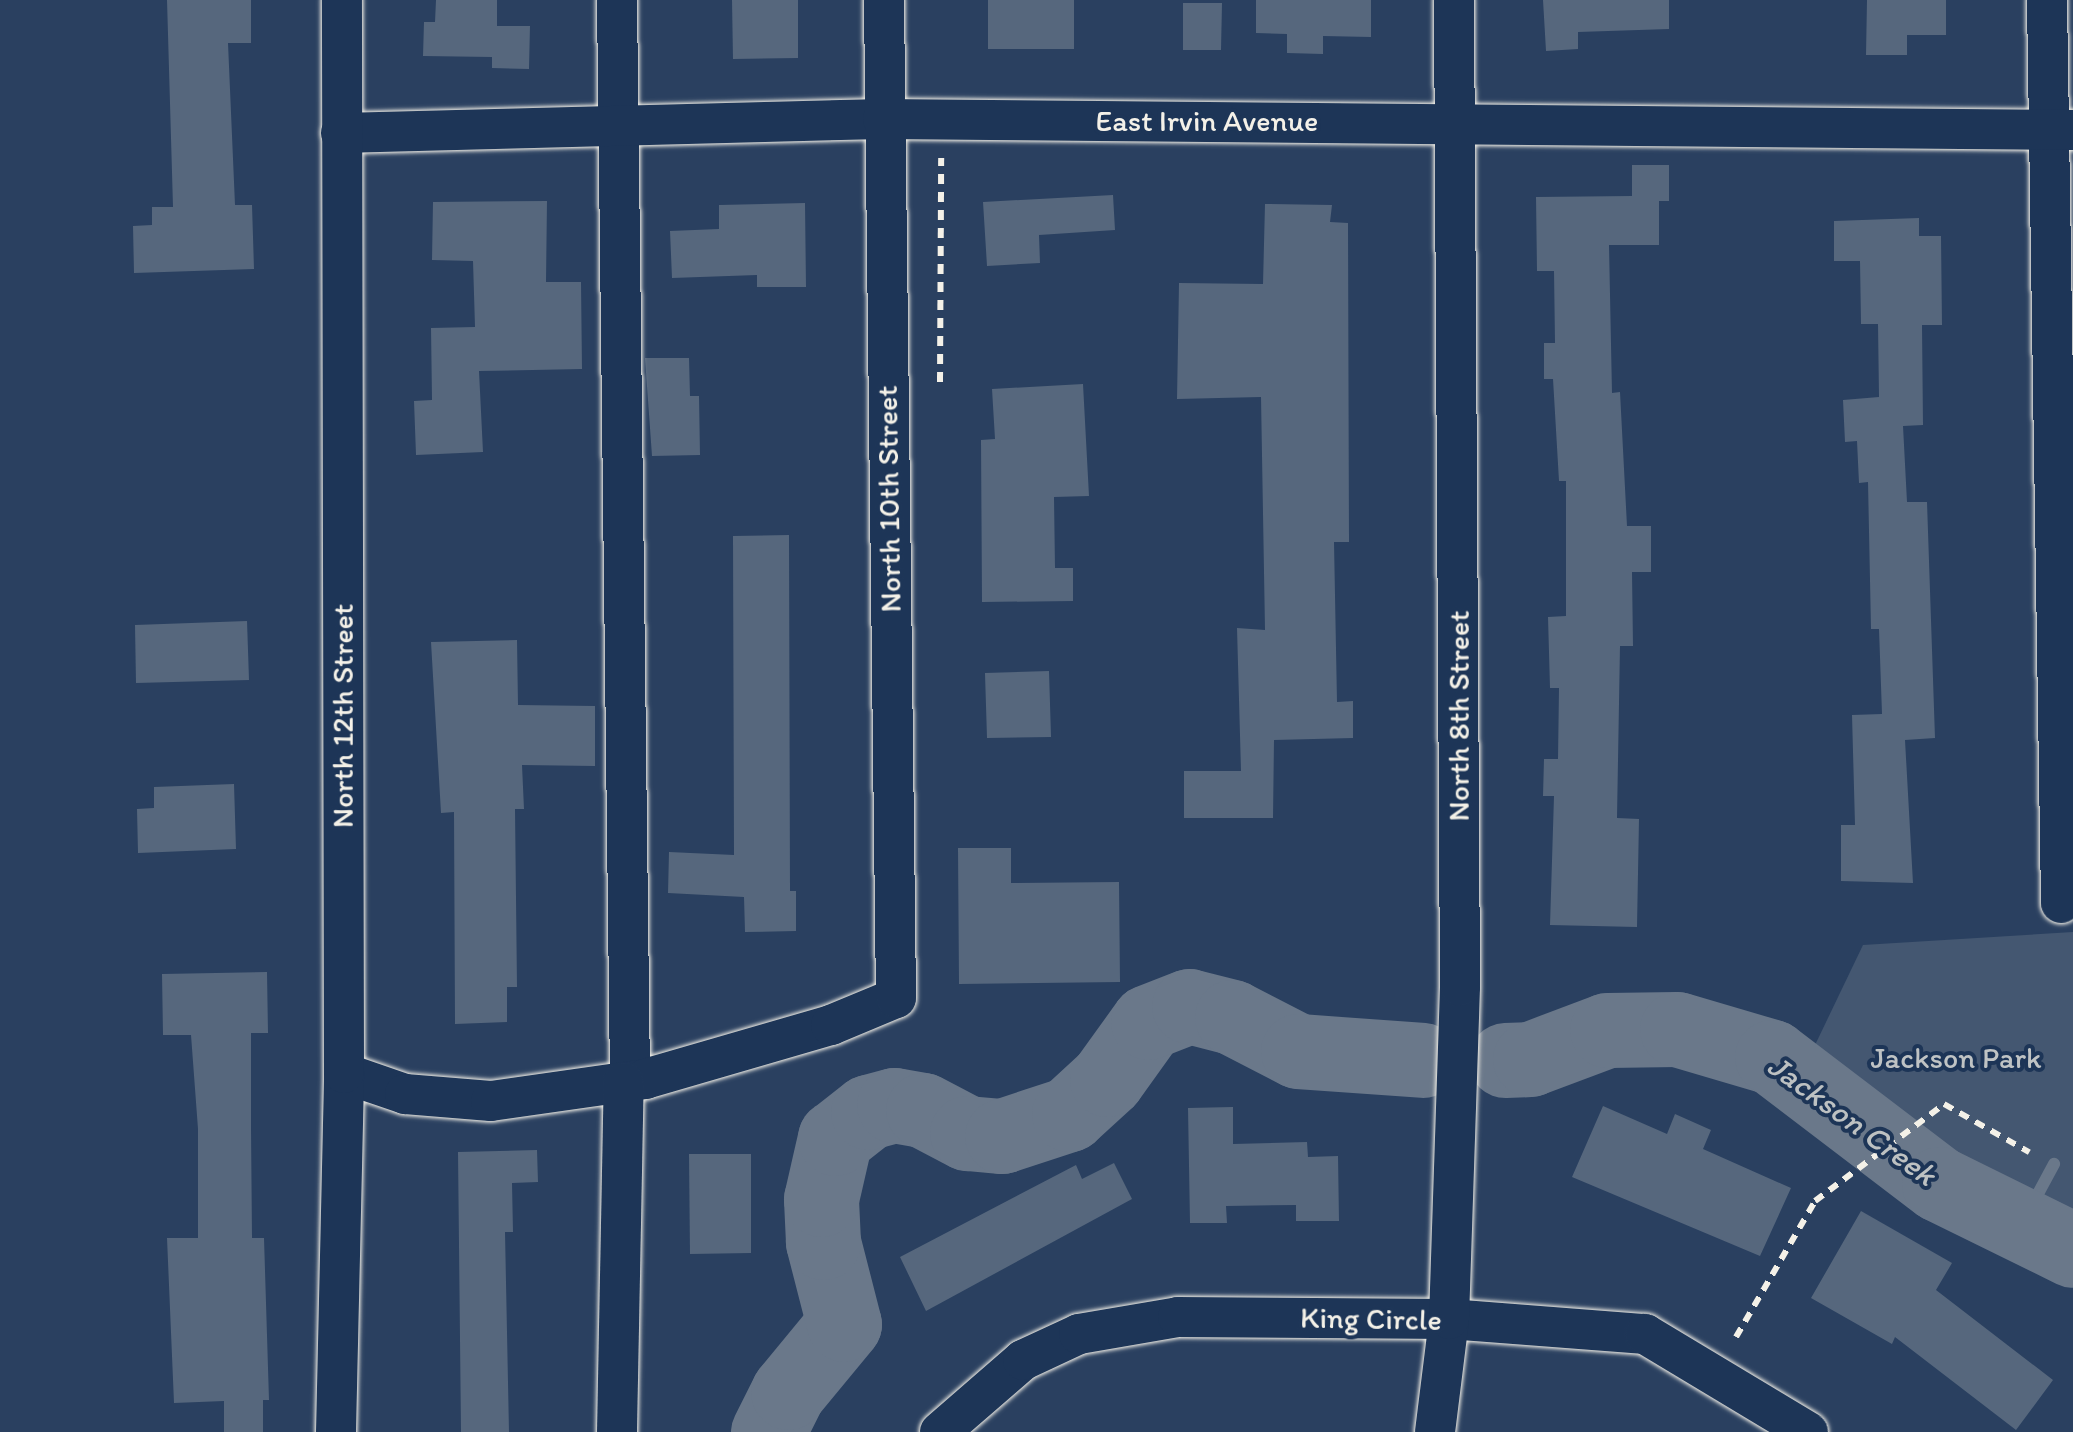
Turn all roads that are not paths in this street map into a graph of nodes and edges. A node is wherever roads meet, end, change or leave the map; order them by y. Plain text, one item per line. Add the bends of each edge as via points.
1 (342, 0) edge
2 (617, 0) edge
3 (884, 0) edge
4 (1454, 0) edge
5 (2047, 0) edge
6 (883, 119) junction
7 (1454, 122) junction
8 (617, 126) junction
9 (2059, 130) edge
10 (341, 133) junction
11 (2061, 903) dead end
12 (344, 1073) junction
13 (627, 1081) junction
14 (1449, 1319) junction
15 (336, 1432) edge
16 (617, 1432) edge
17 (940, 1432) edge
18 (1436, 1432) edge
19 (1808, 1432) edge

1 - 10 street, North 12th Street
2 - 8 street
3 - 6 street, North 10th Street
4 - 7 street, North 8th Street
5 - 9 street
6 - 7 street, East Irvin Avenue
6 - 8 street, East Irvin Avenue
6 - 13 street, North 10th Street via 896,998 831,1025
7 - 9 street, East Irvin Avenue
7 - 14 street, North 8th Street via 1460,986
8 - 10 street, East Irvin Avenue
8 - 13 street
9 - 11 street
10 - 12 street, North 12th Street
12 - 13 street via 404,1094 491,1101
12 - 15 street, North 12th Street
13 - 16 street
14 - 17 street, King Circle via 1178,1317 1121,1324 1079,1334 1023,1360
14 - 18 street, North 8th Street
14 - 19 street, King Circle via 1645,1334

